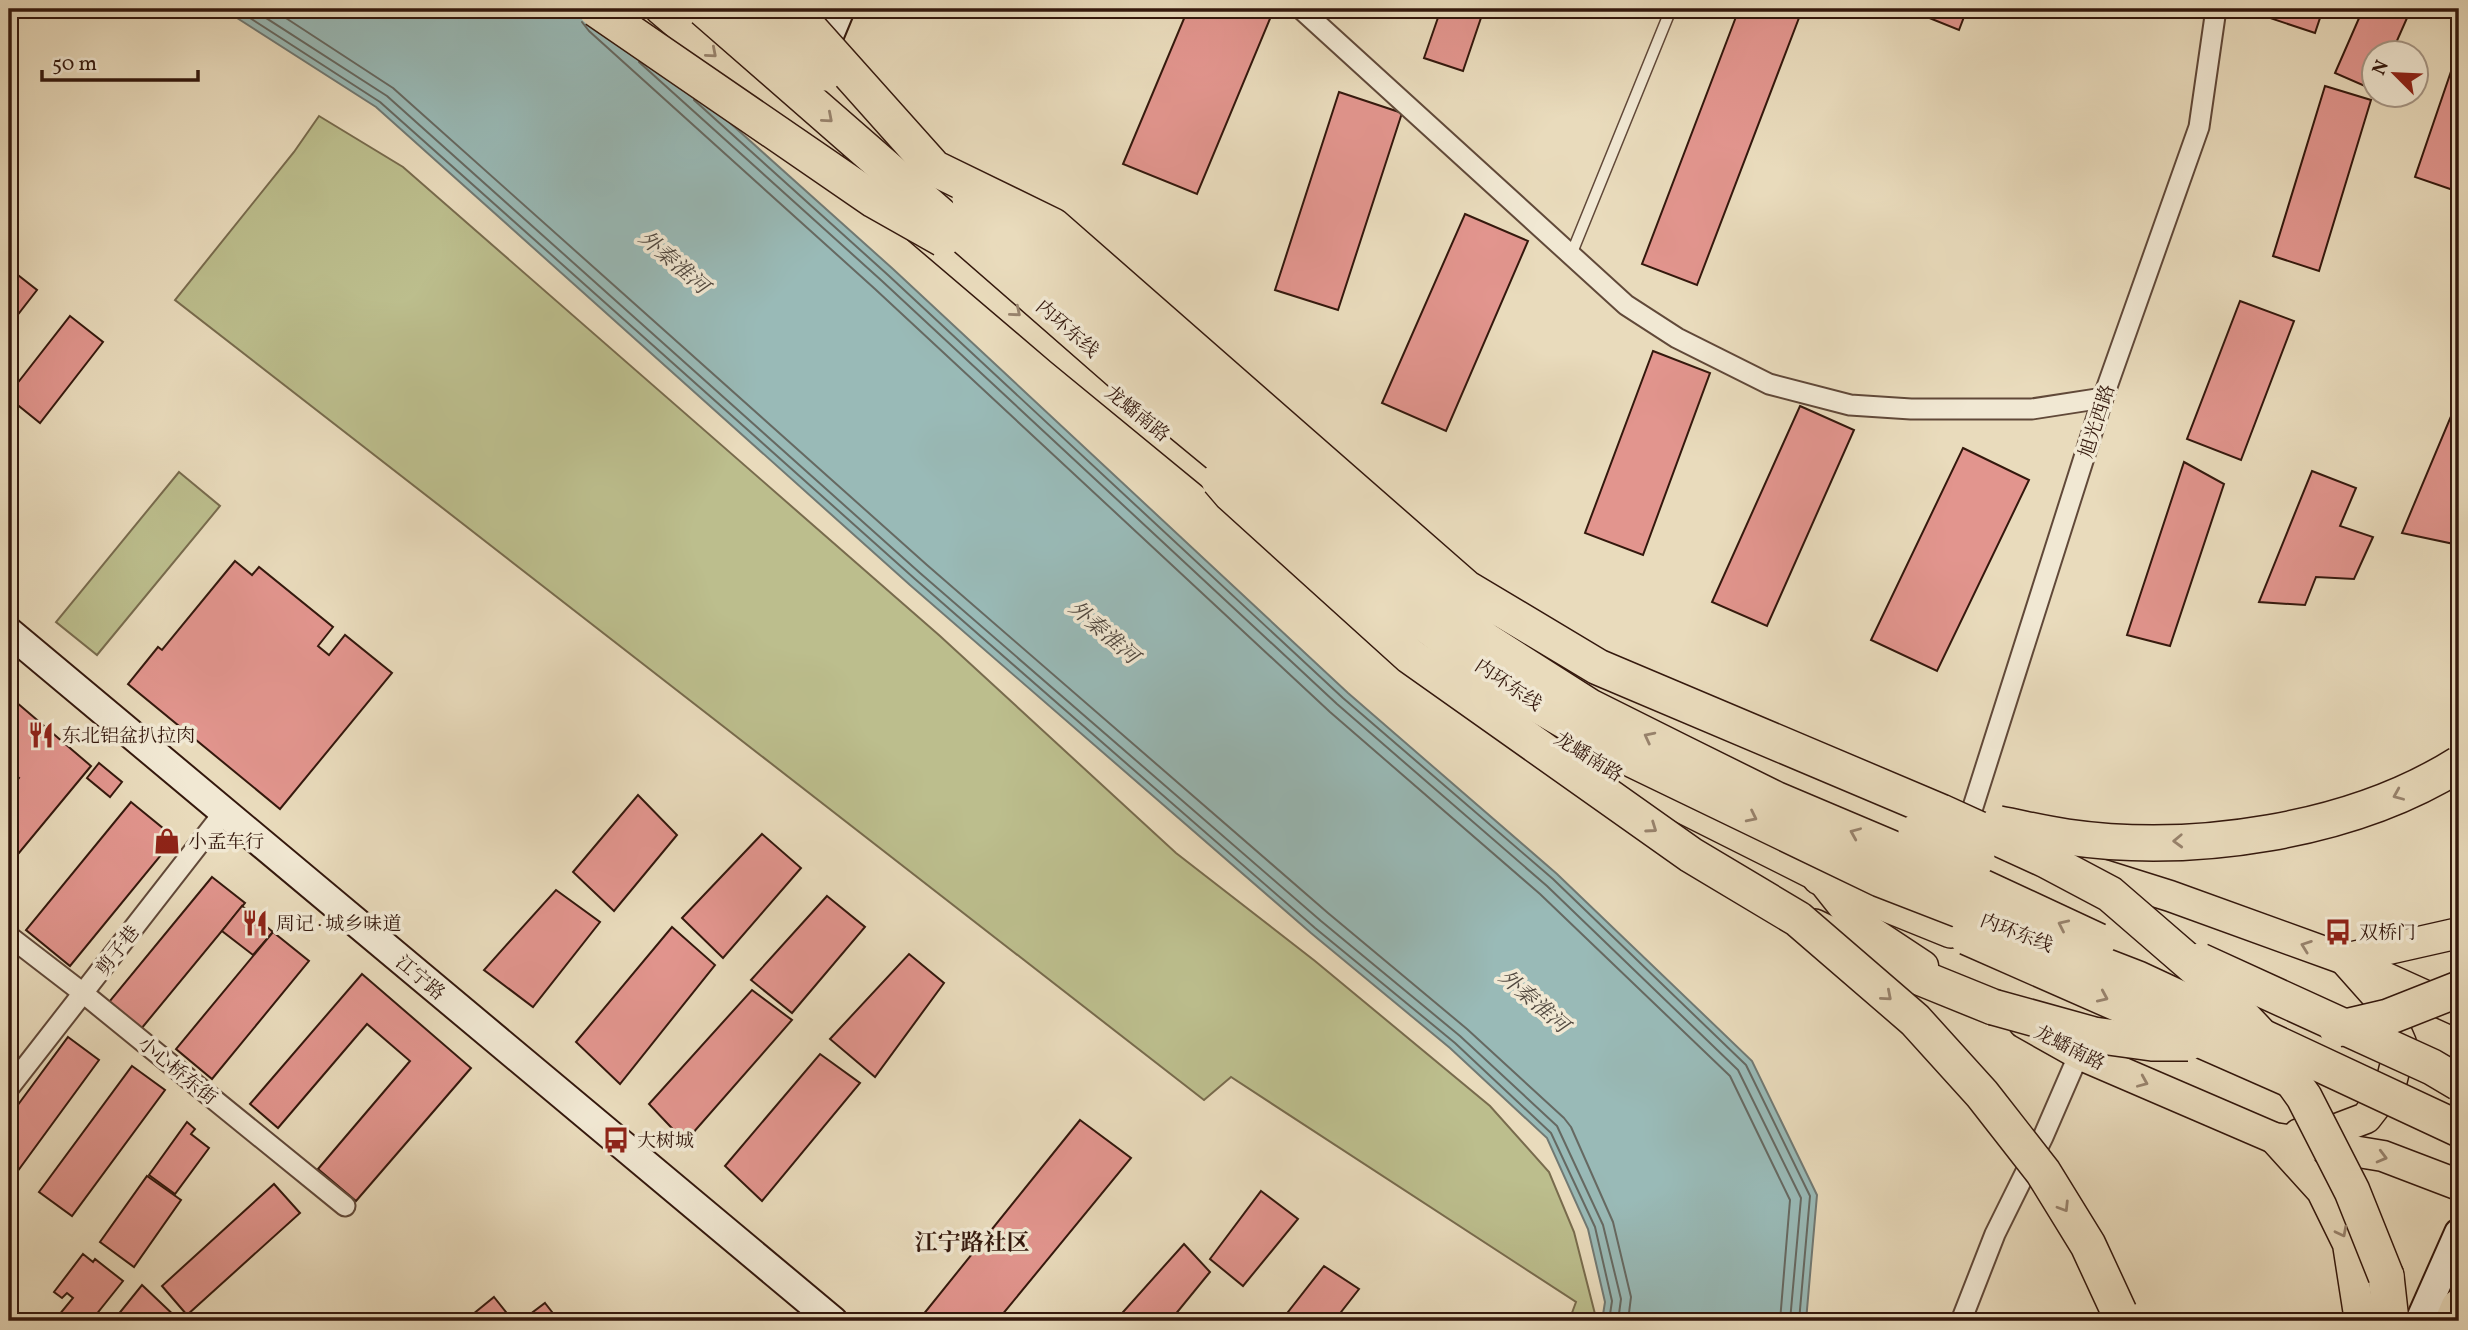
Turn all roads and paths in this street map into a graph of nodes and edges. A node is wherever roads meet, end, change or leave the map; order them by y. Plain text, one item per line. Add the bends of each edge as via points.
1 (596, 9) edge
2 (660, 9) edge
3 (704, 9) edge
4 (751, 9) edge
5 (777, 9) edge
6 (792, 9) edge
7 (840, 9) edge
8 (1301, 9) edge
9 (1671, 9) edge
10 (2216, 9) edge
11 (822, 50) junction
12 (775, 107) junction
13 (934, 168) junction
14 (1571, 255) junction
15 (1009, 277) junction
16 (1137, 387) junction
17 (2103, 398) junction
18 (9, 632) edge
19 (1770, 762) junction
20 (2459, 764) edge
21 (224, 812) junction
22 (1941, 825) junction
23 (1820, 877) junction
24 (1798, 919) junction
25 (2459, 933) edge
26 (9, 936) edge
27 (2344, 960) junction
28 (2459, 989) edge
29 (83, 993) junction
30 (2459, 1011) edge
31 (2079, 1054) junction
32 (2459, 1083) edge
33 (9, 1088) edge
34 (2459, 1106) edge
35 (2459, 1129) edge
36 (2274, 1138) junction
37 (2459, 1148) edge
38 (2459, 1185) edge
39 (345, 1206) dead end
40 (2459, 1233) edge
41 (2459, 1307) edge
42 (833, 1321) edge
43 (1961, 1321) edge
44 (2122, 1321) edge
45 (2360, 1321) edge
46 (2391, 1321) edge
47 (2420, 1321) edge
48 (2453, 1321) edge

1 - 15 highway, bridge via 874,200
2 -> 12 main road, 龙蟠南路
3 -> 15 highway, 内环东线, bridge
4 - 13 highway, 内环东线, bridge
5 - 11 main road
6 - 13 highway, bridge
7 - 11 street
8 - 14 street
9 - 14 lane
10 - 17 street, 旭光西路 via 2199,127
11 - 12 main road
11 - 19 main road via 1287,459 1376,523 1517,640 1631,703
12 -> 23 main road, 龙蟠南路 via 1431,654 1619,776
13 - 22 highway, bridge via 1053,226 1466,588 1598,667
34 -> 13 highway, 内环东线, bridge via 1969,881 1775,799 1590,707 1485,640
14 - 17 street via 1626,305 1677,338 1780,387 1850,405 1911,409 2032,409
15 - 16 highway, 内环东线, bridge
16 -> 24 highway, bridge via 1231,494 1410,656 1691,855
16 -> 35 highway, 内环东线, bridge via 1407,610 1509,688 1625,756 1880,879 2138,979
17 - 22 street, 旭光西路
18 - 21 street, 江宁路
19 - 22 highway
19 - 22 main road
20 -> 22 highway, bridge via 2343,817 2275,833 2148,843
21 - 29 street, 剪子巷
21 - 42 street, 江宁路
27 -> 22 main road via 2170,896
22 - 32 highway, bridge
22 - 46 highway, bridge via 2046,860 2110,894 2199,971 2258,1033 2304,1097 2352,1191 2386,1276
23 - 31 main road, 龙蟠南路 via 1855,921 1934,973
23 -> 37 highway, bridge
24 - 28 highway, bridge via 1993,1007 2094,1035 2152,1043 2301,1038 2388,1017
24 -> 44 highway, bridge via 1915,1020 1982,1094 2043,1172 2088,1245
25 - 27 main road
26 - 29 street, 小心桥东街
27 - 30 main road
27 - 36 main road via 2384,1004 2400,1044 2390,1087 2366,1118 2337,1129
29 - 33 street, 剪子巷
29 - 39 street, 小心桥东街
31 -> 36 main road, 龙蟠南路
31 - 43 street via 1995,1234
36 -> 38 main road, 龙蟠南路 via 2383,1156
36 -> 45 main road via 2322,1191 2348,1244
40 - 47 street
41 - 48 highway

